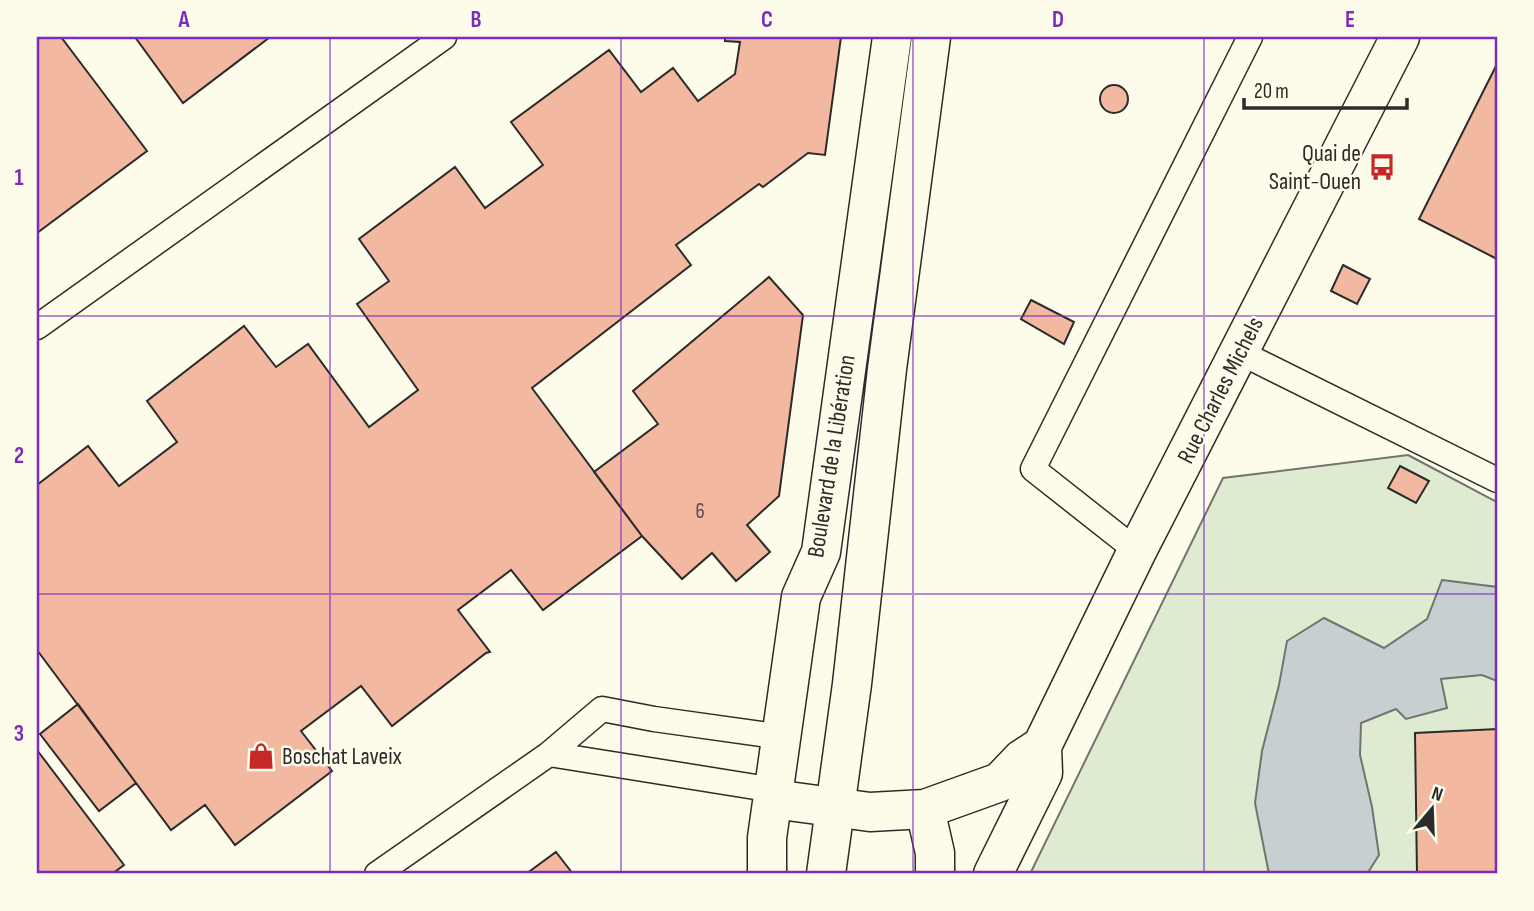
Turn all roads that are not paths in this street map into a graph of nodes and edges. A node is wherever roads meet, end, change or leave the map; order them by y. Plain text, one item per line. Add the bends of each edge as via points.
1 (444, 37) edge
2 (892, 37) edge
3 (931, 37) edge
4 (1250, 37) edge
5 (1401, 37) edge
6 (37, 327) edge
7 (1239, 352) junction
8 (1497, 480) edge
9 (1137, 551) junction
10 (821, 552) junction
11 (782, 737) junction
12 (1042, 746) junction
13 (549, 754) junction
14 (785, 796) junction
15 (835, 807) junction
16 (925, 809) junction
17 (377, 874) edge
18 (767, 874) edge
19 (790, 874) edge
20 (826, 874) edge
21 (935, 874) edge
22 (993, 874) edge

1 - 6 lane
2 - 10 main road, Boulevard de la Libération
3 - 15 main road, Boulevard de la Libération
4 - 9 lane via 1033,469
5 - 7 main road, Rue Charles Michels
7 - 8 lane
7 - 9 main road, Rue Charles Michels
9 - 12 main road, Rue Charles Michels
10 - 11 main road, Boulevard de la Libération via 801,597
10 - 14 main road via 819,611
11 - 13 lane via 602,709
11 - 14 main road, Boulevard de la Libération
12 - 16 main road, Rue Charles Michels via 1000,782
12 - 22 main road, Rue Charles Michels via 1042,773
13 - 14 lane
13 - 17 lane
14 - 15 main road, Rue Charles Michels
14 - 18 main road, Boulevard de la Libération via 767,838
14 - 19 main road
15 - 16 main road, Rue Charles Michels via 870,812
15 - 20 main road, Boulevard de la Libération
16 - 21 main road

